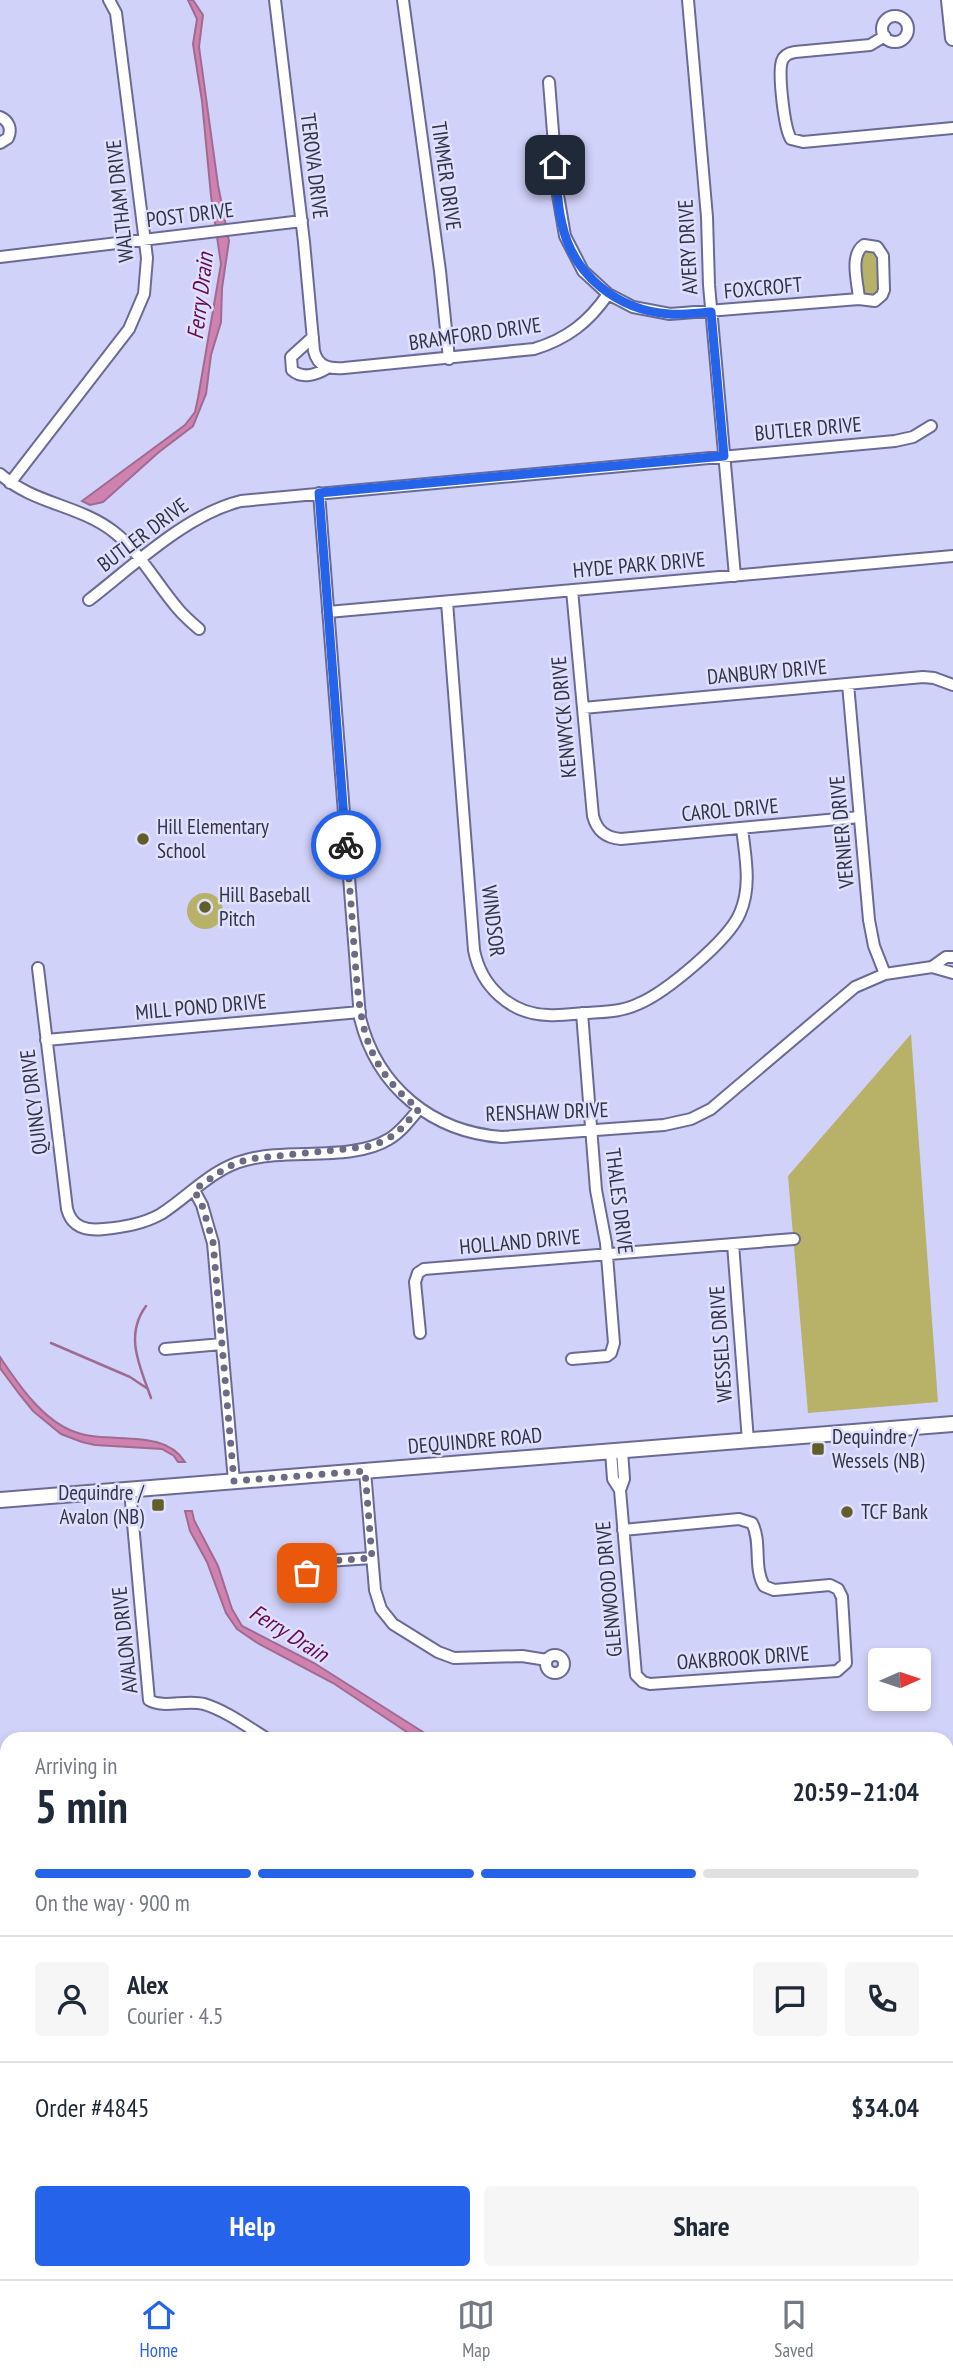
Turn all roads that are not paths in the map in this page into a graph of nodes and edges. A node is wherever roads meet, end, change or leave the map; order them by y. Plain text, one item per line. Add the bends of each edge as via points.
1 (109, 0) edge
2 (275, 0) edge
3 (403, 0) edge
4 (688, 0) edge
5 (950, 0) edge
6 (885, 36) dead end
7 (953, 38) edge
8 (549, 82) dead end
9 (0, 117) edge
10 (953, 128) edge
11 (0, 143) edge
12 (302, 221) junction
13 (145, 240) junction
14 (0, 257) edge
15 (608, 294) junction
16 (859, 299) junction
17 (711, 312) junction
18 (313, 337) junction
19 (449, 359) junction
20 (327, 368) junction
21 (930, 426) dead end
22 (724, 456) junction
23 (0, 474) edge
24 (10, 483) junction
25 (319, 493) junction
26 (953, 556) edge
27 (141, 560) junction
28 (735, 576) junction
29 (572, 590) junction
30 (89, 600) dead end
31 (447, 602) junction
32 (328, 612) junction
33 (199, 629) dead end
34 (848, 684) junction
35 (953, 685) edge
36 (583, 708) junction
37 (860, 817) junction
38 (742, 828) junction
39 (605, 835) joint
40 (953, 957) edge
41 (932, 967) junction
42 (38, 968) dead end
43 (953, 972) edge
44 (885, 974) junction
45 (359, 1012) junction
46 (582, 1013) junction
47 (46, 1040) junction
48 (419, 1109) junction
49 (592, 1131) junction
50 (194, 1190) junction
51 (794, 1239) dead end
52 (733, 1244) junction
53 (607, 1254) junction
54 (420, 1333) dead end
55 (222, 1344) junction
56 (165, 1349) dead end
57 (572, 1359) dead end
58 (953, 1424) edge
59 (748, 1441) junction
60 (616, 1451) junction
61 (365, 1471) junction
62 (234, 1481) junction
63 (130, 1490) junction
64 (0, 1500) edge
65 (623, 1530) junction
66 (372, 1558) junction
67 (306, 1570) dead end
68 (547, 1660) dead end
69 (643, 1682) joint
70 (255, 1732) edge

1 - 13 street, WALTHAM DRIVE via 116,13
2 - 12 street, TEROVA DRIVE
3 - 19 street, TIMMER DRIVE
4 - 17 street, AVERY DRIVE
5 - 7 main road
6 - 10 street via 870,45 785,55 781,72 791,139 803,142
8 - 15 street, FOXCROFT via 562,224 578,264
9 - 11 street via 10,130
12 - 13 street, POST DRIVE
12 - 18 street, TEROVA DRIVE
13 - 14 street, POST DRIVE
13 - 24 street, WALTHAM DRIVE via 145,286 129,330
15 - 17 street, FOXCROFT via 655,312
15 - 19 street, BRAMFORD DRIVE via 581,326 554,342 524,351
16 - 16 street, FOXCROFT via 874,301 884,290 883,256 874,245 864,245 856,253
16 - 17 street, FOXCROFT
17 - 22 street, AVERY DRIVE
18 - 20 street, TEROVA DRIVE via 315,357
18 - 20 street, BRAMFORD DRIVE via 290,357 292,370 302,376
19 - 20 street, BRAMFORD DRIVE
21 - 22 street, BUTLER DRIVE via 894,441
22 - 25 street, BUTLER DRIVE
22 - 28 street, AVERY DRIVE
23 - 24 street
24 - 27 street via 106,526
25 - 27 street, BUTLER DRIVE via 220,506
25 - 32 street, RENSHAW DRIVE
26 - 28 street, HYDE PARK DRIVE
27 - 30 street, BUTLER DRIVE
27 - 33 street via 179,611
28 - 29 street, HYDE PARK DRIVE
29 - 31 street, HYDE PARK DRIVE
29 - 36 street, KENWYCK DRIVE
31 - 32 street, HYDE PARK DRIVE
31 - 46 street, WINDSOR via 475,958 493,990 514,1006 549,1016
32 - 45 street, RENSHAW DRIVE
34 - 35 street, DANBURY DRIVE via 923,677
34 - 36 street, DANBURY DRIVE
34 - 37 street, VERNIER DRIVE
36 - 39 street, KENWYCK DRIVE via 594,823
37 - 38 street, CAROL DRIVE
37 - 44 street, VERNIER DRIVE via 869,920
38 - 39 street, CAROL DRIVE via 621,839
38 - 46 street, WINDSOR via 745,898 727,933 650,998 619,1010
40 - 41 street, RENSHAW DRIVE
41 - 43 street, RENSHAW DRIVE
41 - 44 street, RENSHAW DRIVE
42 - 47 street, QUINCY DRIVE
44 - 49 street, RENSHAW DRIVE via 848,991 704,1113 673,1124
45 - 47 street, MILL POND DRIVE
45 - 48 street, RENSHAW DRIVE via 378,1065
46 - 49 street, THALES DRIVE
47 - 50 street, QUINCY DRIVE via 70,1218 80,1227 96,1230 135,1224 162,1213
48 - 49 street, RENSHAW DRIVE via 454,1128 487,1136
48 - 50 street via 396,1134 373,1146 248,1159 227,1167
49 - 53 street, THALES DRIVE
50 - 55 street via 213,1242
51 - 52 street, HOLLAND DRIVE
52 - 53 street, HOLLAND DRIVE
52 - 59 street, WESSELS DRIVE
53 - 54 street, HOLLAND DRIVE via 429,1268 418,1273 415,1282
53 - 57 street, THALES DRIVE via 614,1349 607,1356
55 - 56 street
55 - 62 street
58 - 59 main road, DEQUINDRE ROAD
59 - 60 main road, DEQUINDRE ROAD
60 - 61 main road, DEQUINDRE ROAD
60 - 65 street, GLENWOOD DRIVE via 613,1479 620,1490
61 - 62 main road, DEQUINDRE ROAD
61 - 66 street
62 - 63 main road, DEQUINDRE ROAD
63 - 64 main road, DEQUINDRE ROAD
63 - 70 street, AVALON DRIVE via 149,1700 209,1706
65 - 69 street, GLENWOOD DRIVE via 636,1675
65 - 69 street, OAKBROOK DRIVE via 738,1520 752,1523 764,1586 774,1590 830,1585 842,1597 847,1659 837,1671
66 - 67 street via 327,1561
66 - 68 street via 381,1609 407,1634 454,1658

